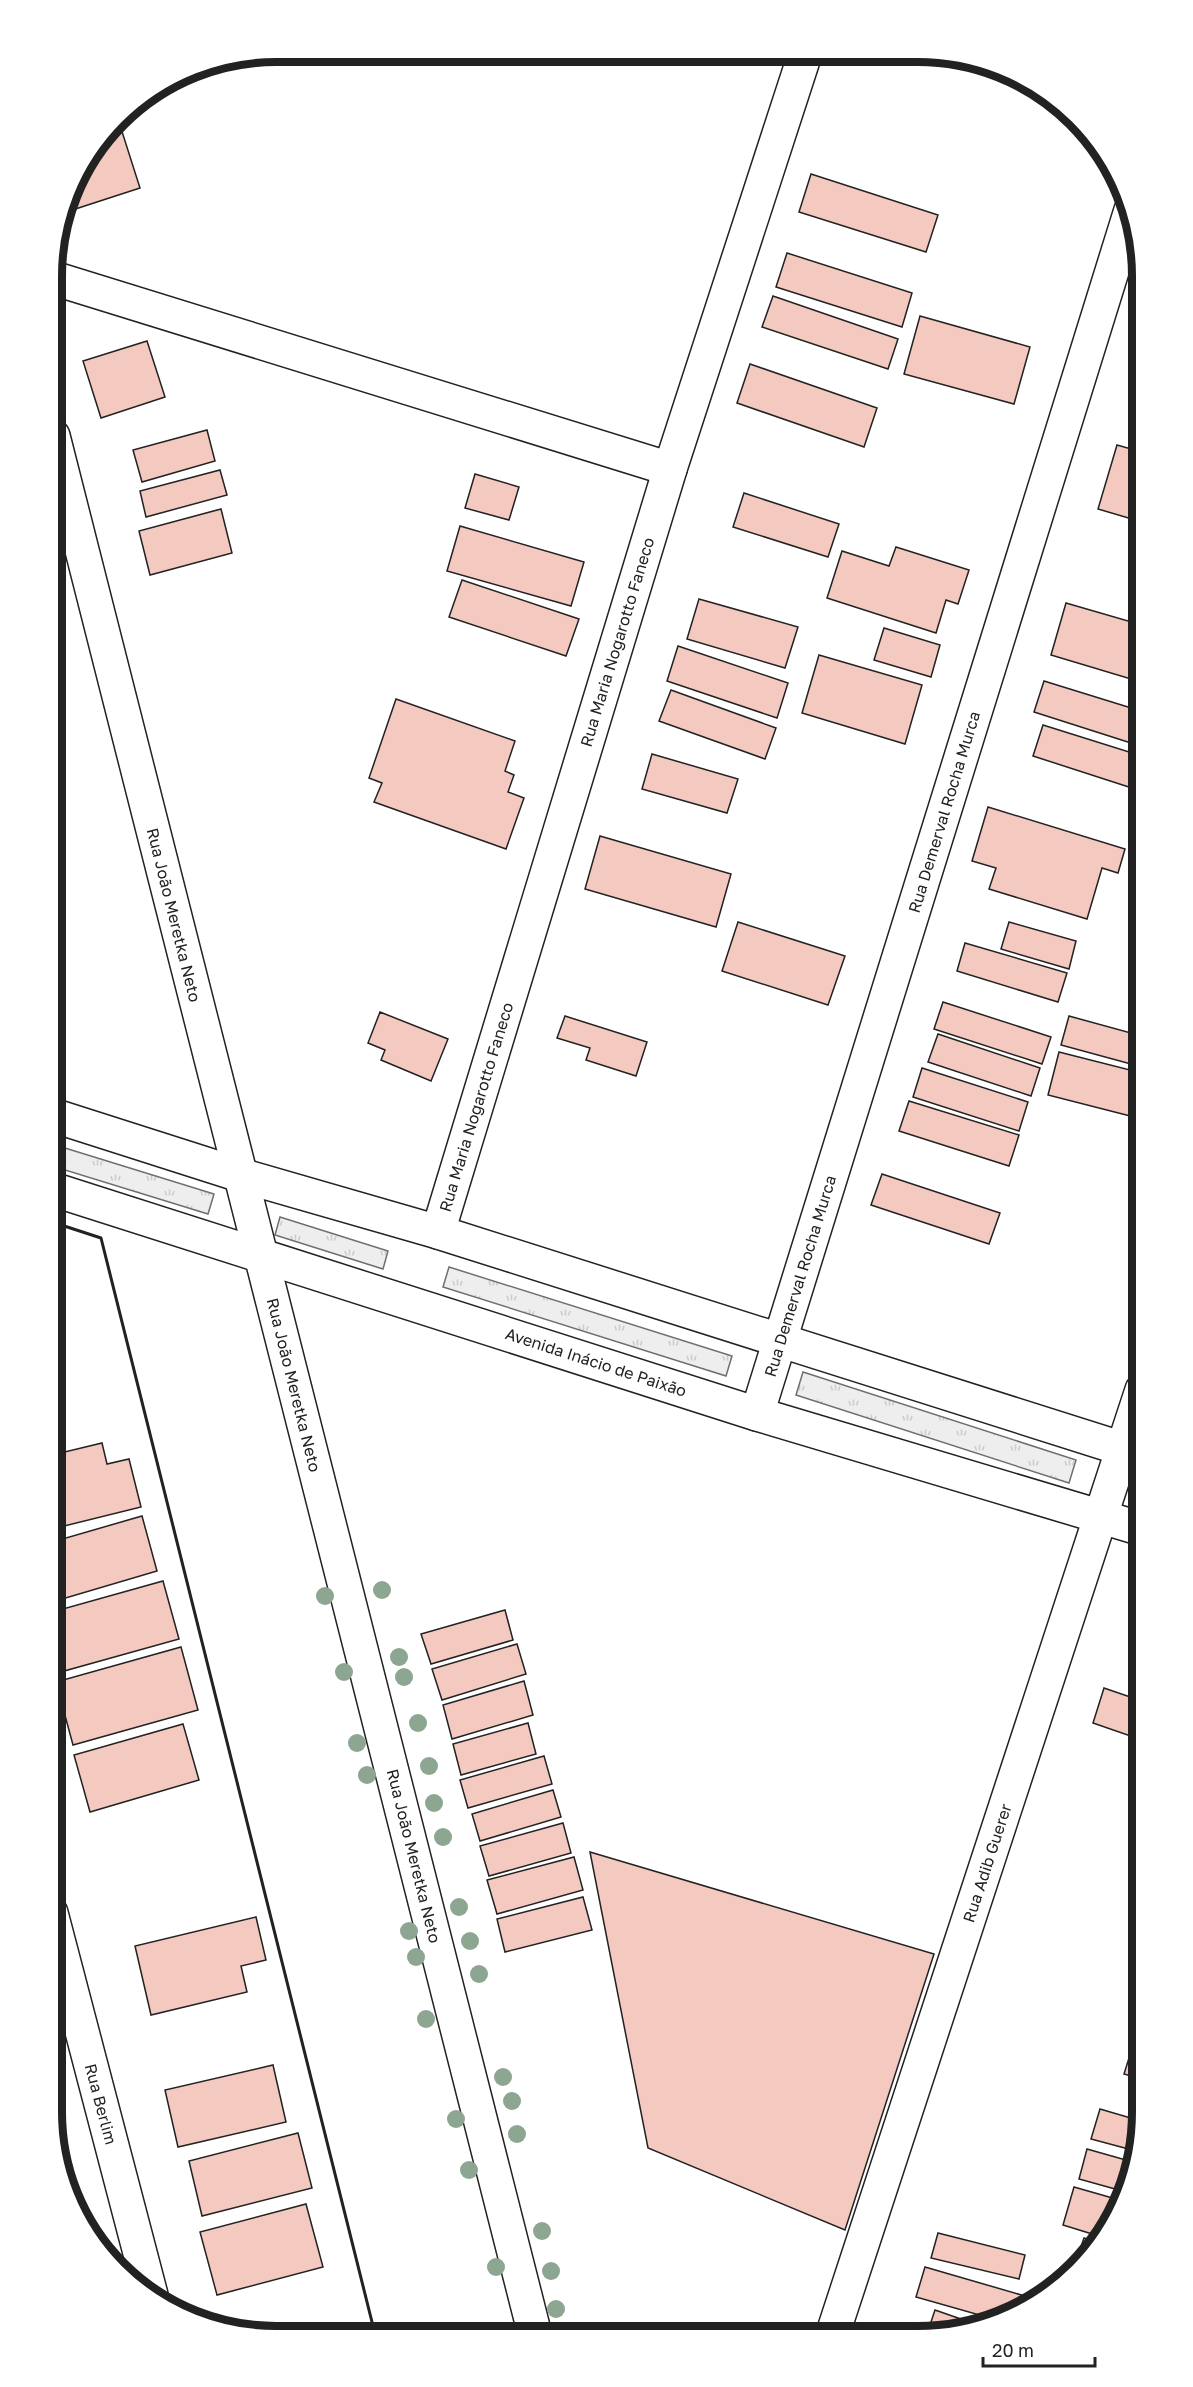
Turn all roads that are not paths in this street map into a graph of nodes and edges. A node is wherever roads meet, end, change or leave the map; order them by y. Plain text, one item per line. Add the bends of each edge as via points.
1 (802, 62) edge
2 (1126, 227) edge
3 (62, 281) edge
4 (670, 469) junction
5 (62, 472) edge
6 (62, 1118) edge
7 (240, 1175) junction
8 (62, 1192) edge
9 (438, 1232) junction
10 (262, 1257) junction
11 (780, 1340) junction
12 (757, 1413) junction
13 (1132, 1452) edge
14 (1100, 1517) junction
15 (1132, 1526) edge
16 (62, 1955) edge
17 (148, 2283) edge
18 (533, 2326) edge
19 (835, 2326) edge

1 - 4 street, Rua Maria Nogarotto Faneco
2 - 11 street, Rua Demerval Rocha Murca
3 - 4 street
4 - 9 street, Rua Maria Nogarotto Faneco
5 - 7 street, Rua João Meretka Neto
6 - 7 street
7 - 9 street
7 - 10 street, Rua João Meretka Neto
8 - 10 street, Avenida Inácio de Paixão
9 - 11 street
10 - 12 street, Avenida Inácio de Paixão
10 - 18 street, Rua João Meretka Neto
11 - 12 street, Rua Demerval Rocha Murca
11 - 13 street
12 - 14 street, Avenida Inácio de Paixão
13 - 14 street, Rua Adib Guerer
14 - 15 street, Avenida Inácio de Paixão
14 - 19 street, Rua Adib Guerer
16 - 17 street, Rua Berlim

